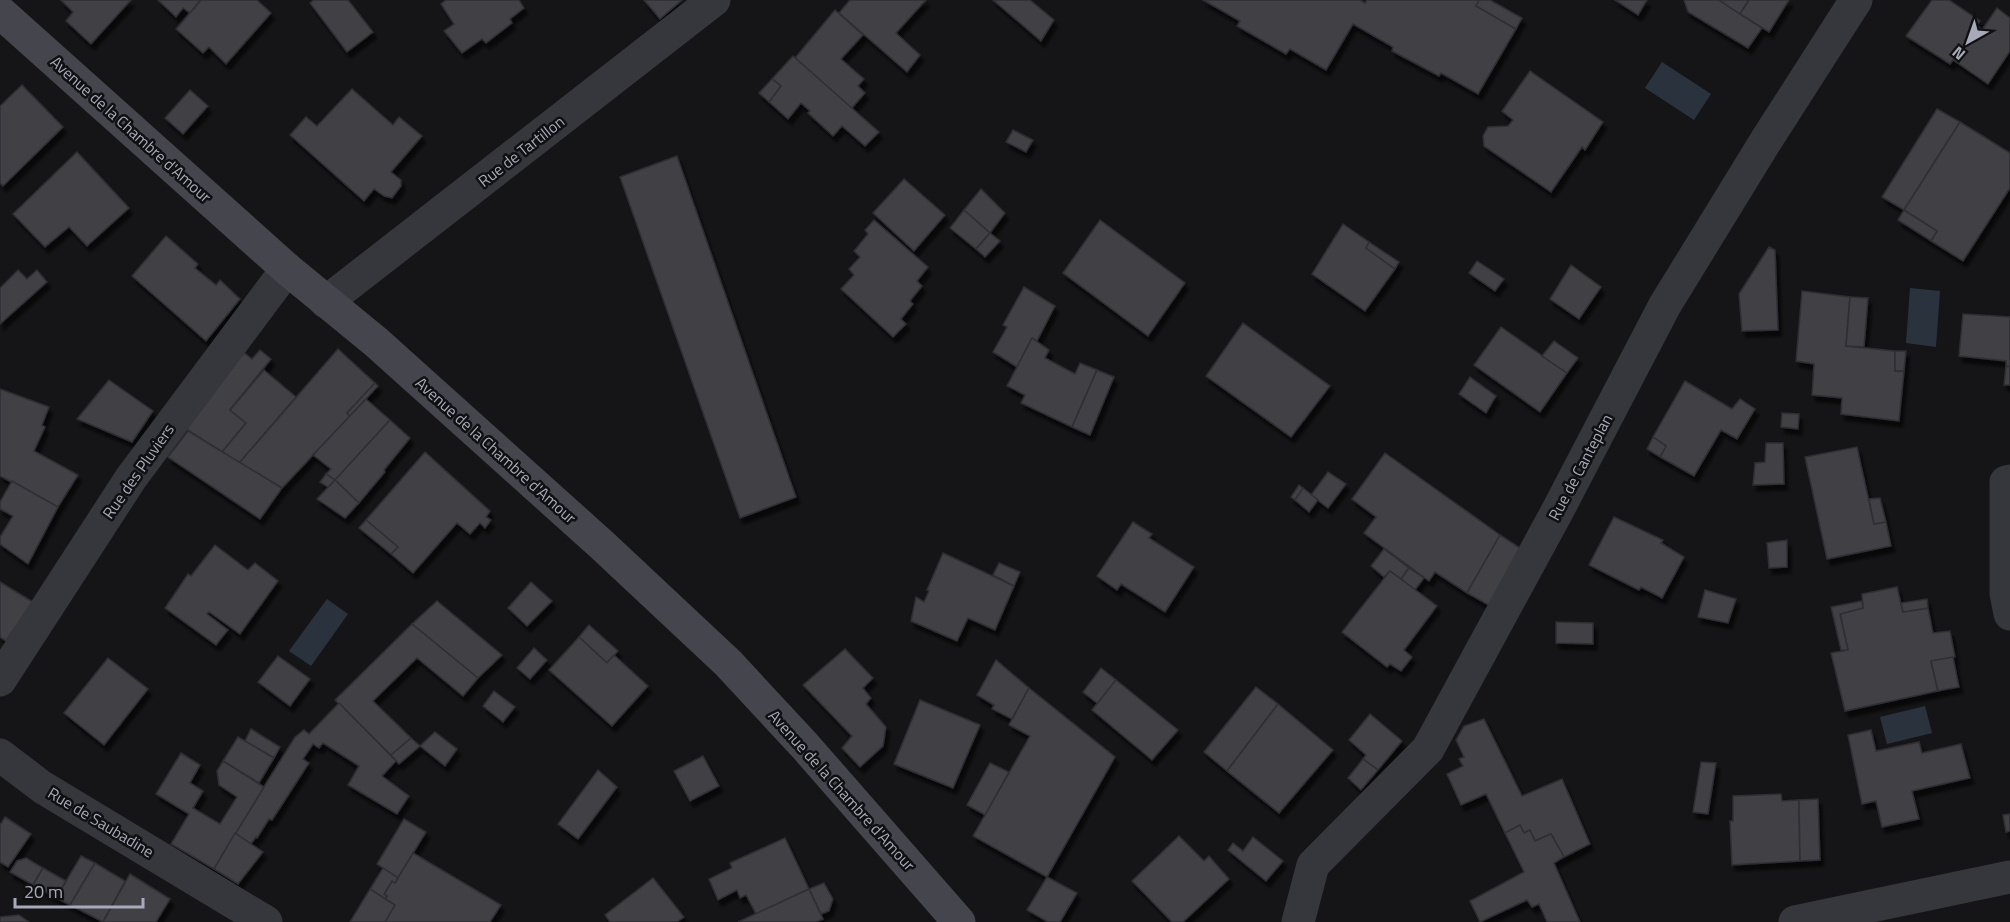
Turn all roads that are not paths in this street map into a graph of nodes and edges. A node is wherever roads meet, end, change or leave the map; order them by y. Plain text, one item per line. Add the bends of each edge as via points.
1 (714, 0) edge
2 (1856, 0) edge
3 (0, 12) edge
4 (287, 269) junction
5 (326, 302) junction
6 (2010, 482) edge
7 (2010, 614) edge
8 (0, 680) edge
9 (0, 755) edge
10 (2010, 877) edge
11 (948, 919) edge
12 (266, 922) edge
13 (1298, 922) edge
14 (1796, 922) edge

1 - 5 street, Rue de Tartillon
2 - 13 street, Rue de Canteplan via 1665,305 1428,748 1313,865
3 - 4 main road, Avenue de la Chambre d'Amour
4 - 5 main road, Avenue de la Chambre d'Amour
4 - 8 street, Rue des Pluviers via 131,478
5 - 11 main road, Avenue de la Chambre d'Amour via 385,350 728,663 805,746
6 - 7 street via 2006,482 2006,593
9 - 12 street, Rue de Saubadine via 42,787
10 - 14 street

